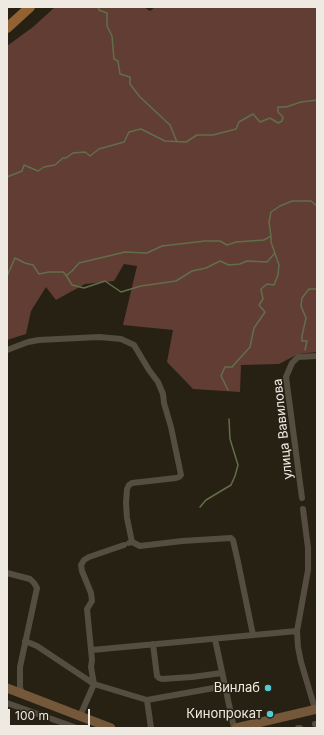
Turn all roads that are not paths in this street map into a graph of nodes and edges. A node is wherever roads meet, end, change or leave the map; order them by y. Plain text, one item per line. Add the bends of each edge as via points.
1 (30, 7) edge
2 (7, 28) edge
3 (7, 350) edge
4 (317, 356) edge
5 (302, 498) dead end
6 (303, 509) dead end
7 (128, 543) junction
8 (7, 573) edge
9 (297, 631) junction
10 (253, 635) junction
11 (215, 638) junction
12 (25, 641) junction
13 (153, 644) junction
14 (92, 650) junction
15 (222, 673) junction
16 (94, 684) junction
17 (225, 686) junction
18 (7, 688) edge
19 (22, 694) junction
20 (146, 700) junction
21 (7, 703) edge
22 (316, 709) edge
23 (80, 716) junction
24 (77, 728) edge
25 (111, 728) edge
26 (151, 728) edge
27 (235, 728) edge

1 - 2 main road
3 - 7 street via 39,340 99,337 121,339 134,345 158,382 164,394 181,475 176,478 128,485
4 - 5 street, улица Вавилова via 298,357 292,363 286,377
6 - 9 street via 308,570
7 - 10 street via 140,546 228,538 233,540
7 - 14 street via 89,557 81,565 91,593 92,601 87,609
8 - 12 street via 30,579 37,588
9 - 10 street
9 - 22 street via 303,674
10 - 11 street
11 - 13 street
11 - 15 street
12 - 16 street via 38,646
12 - 19 street via 19,673
13 - 14 street
13 - 15 street via 159,678
14 - 16 street
15 - 17 street
16 - 20 street
16 - 23 street
17 - 20 street
17 - 27 street
18 - 19 main road
19 - 23 main road
20 - 26 street
21 - 24 street
22 - 27 main road
23 - 25 main road

